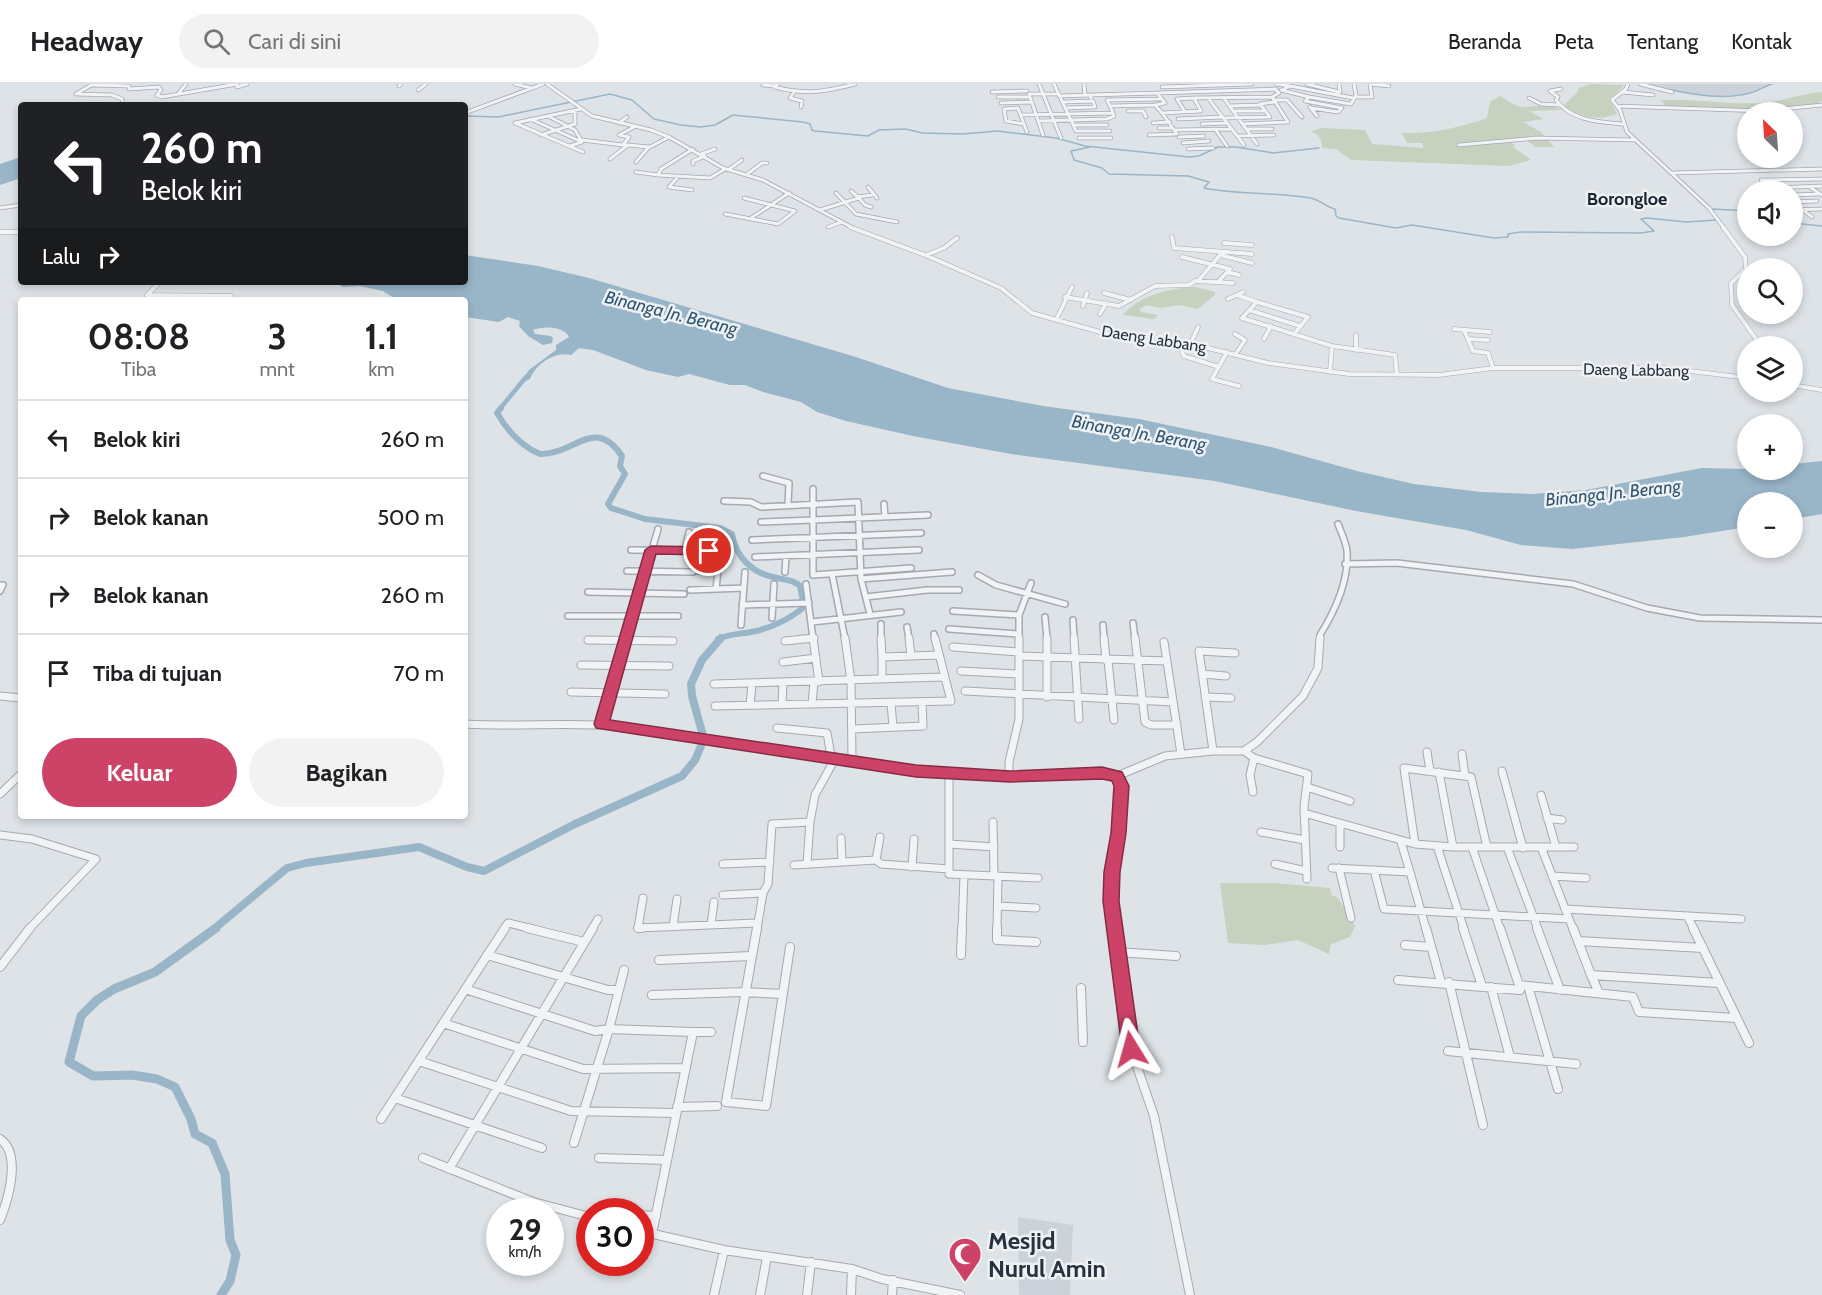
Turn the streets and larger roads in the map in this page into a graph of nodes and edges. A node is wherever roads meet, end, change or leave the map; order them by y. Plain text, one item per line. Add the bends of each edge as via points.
1 (93, 84) edge
2 (186, 84) edge
3 (247, 84) edge
4 (426, 84) edge
5 (515, 84) edge
6 (545, 84) edge
7 (855, 84) edge
8 (995, 84) edge
9 (1010, 84) edge
10 (1024, 84) edge
11 (1039, 84) edge
12 (1054, 84) edge
13 (1234, 84) edge
14 (1252, 84) edge
15 (1270, 84) edge
16 (1276, 84) edge
17 (1307, 84) edge
18 (1331, 84) edge
19 (1354, 84) edge
20 (1370, 84) edge
21 (1387, 84) edge
22 (1628, 84) edge
23 (1640, 84) edge
24 (159, 85) edge
25 (237, 85) edge
26 (763, 85) edge
27 (777, 85) edge
28 (1084, 85) edge
29 (1291, 85) edge
30 (1339, 85) edge
31 (200, 86) edge
32 (214, 86) edge
33 (1162, 87) dead end
34 (531, 88) junction
35 (1099, 88) dead end
36 (1561, 89) dead end
37 (82, 90) junction
38 (418, 90) dead end
39 (1278, 90) junction
40 (91, 91) dead end
41 (1240, 91) junction
42 (794, 92) junction
43 (992, 92) dead end
44 (998, 92) junction
45 (1012, 92) junction
46 (1220, 92) junction
47 (1339, 92) junction
48 (1621, 92) junction
49 (1672, 92) dead end
50 (213, 93) dead end
51 (1157, 93) junction
52 (1173, 93) junction
53 (1029, 94) junction
54 (1044, 94) junction
55 (1059, 95) junction
56 (1088, 95) junction
57 (1100, 95) junction
58 (1653, 95) dead end
59 (1332, 96) junction
60 (998, 97) dead end
61 (1224, 97) junction
62 (1309, 97) junction
63 (1194, 98) junction
64 (1208, 98) junction
65 (1354, 98) junction
66 (1529, 98) dead end
67 (1161, 99) junction
68 (1177, 99) junction
69 (1107, 100) junction
70 (1274, 100) junction
71 (1327, 100) junction
72 (1092, 101) junction
73 (1305, 101) junction
74 (123, 102) edge
75 (1032, 102) junction
76 (1062, 102) junction
77 (1001, 103) dead end
78 (1351, 104) junction
79 (1155, 105) junction
80 (1260, 105) junction
81 (1559, 105) junction
82 (1822, 105) edge
83 (1110, 106) junction
84 (1126, 106) junction
85 (1230, 106) junction
86 (1617, 106) junction
87 (1629, 106) junction
88 (801, 107) dead end
89 (1065, 108) junction
90 (1311, 108) junction
91 (1342, 108) junction
92 (578, 109) junction
93 (1620, 110) junction
94 (1201, 111) junction
95 (1217, 111) junction
96 (1235, 111) junction
97 (1265, 111) junction
98 (468, 112) edge
99 (1113, 112) junction
100 (1185, 112) junction
101 (563, 113) junction
102 (1067, 113) junction
103 (1162, 113) junction
104 (1036, 114) junction
105 (1051, 114) junction
106 (1022, 115) junction
107 (547, 116) junction
108 (1317, 116) dead end
109 (574, 117) junction
110 (627, 117) dead end
111 (1146, 117) dead end
112 (1222, 117) junction
113 (1239, 117) junction
114 (1270, 117) junction
115 (1302, 117) dead end
116 (529, 118) junction
117 (1178, 119) dead end
118 (1054, 120) junction
119 (1070, 120) junction
120 (1038, 121) junction
121 (1170, 122) junction
122 (619, 123) junction
123 (1153, 123) dead end
124 (1227, 123) junction
125 (1275, 123) junction
126 (1202, 124) dead end
127 (1242, 124) junction
128 (1623, 124) junction
129 (1073, 125) junction
130 (1107, 125) dead end
131 (568, 126) junction
132 (636, 126) junction
133 (1025, 126) junction
134 (1159, 128) dead end
135 (1215, 129) junction
136 (1231, 129) junction
137 (1246, 129) junction
138 (1272, 129) dead end
139 (1200, 130) junction
140 (554, 131) junction
141 (1076, 131) junction
142 (1110, 131) dead end
143 (1021, 132) dead end
144 (1027, 132) dead end
145 (1176, 132) junction
146 (541, 135) junction
147 (1043, 135) dead end
148 (1149, 135) dead end
149 (1250, 135) junction
150 (1274, 135) dead end
151 (1204, 136) junction
152 (1237, 136) junction
153 (669, 137) junction
154 (1060, 138) dead end
155 (1095, 138) junction
156 (1111, 138) dead end
157 (1635, 140) junction
158 (582, 141) junction
159 (1209, 141) junction
160 (1184, 143) junction
161 (1257, 144) dead end
162 (626, 145) junction
163 (1244, 145) dead end
164 (1459, 145) dead end
165 (570, 146) junction
166 (1099, 146) dead end
167 (1227, 146) dead end
168 (649, 147) junction
169 (716, 148) dead end
170 (693, 149) junction
171 (1188, 149) junction
172 (583, 152) dead end
173 (1191, 154) dead end
174 (703, 155) junction
175 (610, 159) dead end
176 (742, 160) dead end
177 (636, 162) dead end
178 (767, 163) dead end
179 (693, 164) dead end
180 (726, 169) junction
181 (1822, 169) edge
182 (1782, 170) junction
183 (1748, 171) junction
184 (636, 172) dead end
185 (1672, 173) junction
186 (658, 175) junction
187 (745, 175) junction
188 (676, 178) junction
189 (1822, 179) edge
190 (1761, 180) edge
191 (1799, 180) joint
192 (1803, 183) edge
193 (1822, 186) edge
194 (1803, 187) edge
195 (1809, 187) junction
196 (868, 188) dead end
197 (692, 190) dead end
198 (851, 190) dead end
199 (789, 193) junction
200 (835, 195) dead end
201 (872, 195) junction
202 (1803, 195) edge
203 (1821, 195) edge
204 (744, 198) dead end
205 (858, 198) junction
206 (877, 198) dead end
207 (1817, 201) dead end
208 (808, 202) junction
209 (844, 202) junction
210 (1803, 202) edge
211 (18, 205) edge
212 (770, 205) junction
213 (871, 207) dead end
214 (0, 208) edge
215 (1803, 209) edge
216 (1821, 209) edge
217 (820, 210) junction
218 (1803, 210) edge
219 (795, 211) junction
220 (725, 214) dead end
221 (1812, 217) dead end
222 (751, 218) junction
223 (842, 222) junction
224 (897, 222) dead end
225 (828, 227) dead end
226 (0, 232) edge
227 (18, 232) edge
228 (1172, 237) dead end
229 (957, 238) dead end
230 (1252, 245) dead end
231 (1221, 252) junction
232 (1252, 254) dead end
233 (926, 255) junction
234 (1182, 257) dead end
235 (1237, 260) junction
236 (1252, 263) dead end
237 (1211, 264) junction
238 (1228, 271) junction
239 (1239, 275) dead end
240 (1198, 281) junction
241 (1218, 282) junction
242 (1233, 283) dead end
243 (157, 285) edge
244 (1072, 286) dead end
245 (1104, 292) dead end
246 (1087, 293) dead end
247 (231, 296) dead end
248 (1065, 297) junction
249 (1085, 299) junction
250 (1228, 299) dead end
251 (1131, 300) junction
252 (1257, 302) junction
253 (1106, 303) junction
254 (1083, 306) dead end
255 (1249, 310) junction
256 (1100, 314) dead end
257 (1242, 318) junction
258 (1056, 320) junction
259 (1237, 324) dead end
260 (1271, 326) junction
261 (1300, 326) junction
262 (1198, 327) dead end
263 (1454, 329) dead end
264 (1464, 330) junction
265 (1490, 332) dead end
266 (1295, 333) junction
267 (1235, 334) dead end
268 (1356, 335) dead end
269 (1754, 336) edge
270 (1264, 339) dead end
271 (1468, 339) junction
272 (1488, 340) dead end
273 (1188, 345) junction
274 (1332, 346) junction
275 (1356, 350) junction
276 (1227, 352) junction
277 (1235, 355) junction
278 (1219, 367) junction
279 (1493, 368) junction
280 (1330, 372) junction
281 (1231, 375) dead end
282 (1397, 376) junction
283 (1737, 377) edge
284 (1228, 383) junction
285 (1239, 386) dead end
286 (1803, 387) edge
287 (1822, 390) edge
288 (763, 476) dead end
289 (813, 489) dead end
290 (763, 496) dead end
291 (724, 501) dead end
292 (813, 504) junction
293 (884, 504) dead end
294 (788, 506) junction
295 (763, 507) junction
296 (928, 515) dead end
297 (885, 517) junction
298 (859, 518) junction
299 (813, 520) junction
300 (761, 522) dead end
301 (1338, 524) dead end
302 (658, 529) dead end
303 (689, 532) dead end
304 (921, 533) dead end
305 (860, 536) junction
306 (813, 538) junction
307 (752, 540) dead end
308 (631, 550) dead end
309 (651, 550) junction
310 (685, 550) junction
311 (920, 550) dead end
312 (709, 551) dead end
313 (720, 551) dead end
314 (861, 552) junction
315 (813, 555) junction
316 (786, 556) junction
317 (755, 557) dead end
318 (1345, 564) junction
319 (911, 568) dead end
320 (627, 571) dead end
321 (645, 571) junction
322 (718, 571) junction
323 (745, 572) dead end
324 (785, 572) dead end
325 (952, 572) dead end
326 (862, 575) junction
327 (978, 575) dead end
328 (833, 577) junction
329 (1031, 583) dead end
330 (774, 584) dead end
331 (806, 584) dead end
332 (0, 585) edge
333 (744, 588) junction
334 (716, 589) junction
335 (690, 590) dead end
336 (959, 590) dead end
337 (0, 591) edge
338 (588, 592) dead end
339 (638, 593) junction
340 (684, 594) dead end
341 (1027, 595) junction
342 (866, 597) junction
343 (805, 603) junction
344 (772, 604) junction
345 (1065, 604) dead end
346 (742, 605) junction
347 (953, 611) dead end
348 (900, 612) dead end
349 (870, 614) junction
350 (1019, 615) junction
351 (568, 616) dead end
352 (633, 616) junction
353 (678, 616) dead end
354 (1045, 617) dead end
355 (772, 618) dead end
356 (842, 618) junction
357 (1073, 620) dead end
358 (1822, 620) edge
359 (812, 622) junction
360 (1133, 623) dead end
361 (881, 624) dead end
362 (741, 625) dead end
363 (1103, 625) dead end
364 (907, 627) dead end
365 (949, 629) dead end
366 (934, 634) dead end
367 (1018, 634) junction
368 (814, 638) junction
369 (588, 640) dead end
370 (626, 640) junction
371 (673, 641) dead end
372 (785, 641) dead end
373 (1164, 642) dead end
374 (953, 647) dead end
375 (1235, 653) dead end
376 (1019, 654) junction
377 (911, 656) junction
378 (938, 656) junction
379 (882, 657) junction
380 (1048, 657) junction
381 (816, 658) junction
382 (1077, 659) junction
383 (1107, 660) junction
384 (1137, 660) junction
385 (1167, 661) junction
386 (783, 662) dead end
387 (581, 665) dead end
388 (618, 666) junction
389 (669, 666) dead end
390 (961, 671) dead end
391 (1018, 674) junction
392 (1202, 674) junction
393 (1226, 676) dead end
394 (944, 677) junction
395 (882, 678) junction
396 (851, 681) junction
397 (816, 682) junction
398 (783, 683) junction
399 (714, 684) dead end
400 (752, 684) junction
401 (965, 691) dead end
402 (571, 692) dead end
403 (611, 692) junction
404 (665, 694) dead end
405 (1019, 695) junction
406 (0, 696) edge
407 (1047, 697) junction
408 (1205, 697) junction
409 (18, 698) edge
410 (1079, 698) junction
411 (1231, 698) dead end
412 (1112, 700) junction
413 (922, 702) junction
414 (1142, 702) junction
415 (1173, 702) junction
416 (891, 703) junction
417 (812, 704) junction
418 (851, 704) junction
419 (750, 705) junction
420 (782, 705) junction
421 (715, 706) dead end
422 (1079, 719) dead end
423 (1114, 720) dead end
424 (468, 724) edge
425 (601, 724) junction
426 (1177, 724) junction
427 (892, 727) junction
428 (777, 728) dead end
429 (852, 729) junction
430 (1213, 751) junction
431 (1244, 751) junction
432 (1427, 752) dead end
433 (1181, 754) junction
434 (1462, 754) dead end
435 (833, 757) junction
436 (1254, 758) junction
437 (852, 760) junction
438 (1430, 771) junction
439 (1502, 771) dead end
440 (1439, 772) junction
441 (949, 773) junction
442 (1010, 776) junction
443 (1117, 776) junction
444 (1465, 776) junction
445 (18, 778) edge
446 (1307, 788) junction
447 (1253, 792) dead end
448 (0, 794) edge
449 (1540, 795) dead end
450 (1350, 801) dead end
451 (1304, 813) junction
452 (1547, 818) junction
453 (1562, 820) dead end
454 (810, 822) junction
455 (993, 822) dead end
456 (1340, 824) junction
457 (1261, 832) dead end
458 (0, 835) edge
459 (880, 837) dead end
460 (841, 838) dead end
461 (914, 839) dead end
462 (1305, 840) junction
463 (1401, 842) junction
464 (949, 844) junction
465 (1415, 844) junction
466 (1437, 846) junction
467 (994, 847) junction
468 (1340, 847) dead end
469 (1453, 847) junction
470 (1472, 847) junction
471 (1487, 847) junction
472 (1507, 847) junction
473 (1556, 847) junction
474 (1523, 848) junction
475 (1541, 848) junction
476 (1574, 848) dead end
477 (876, 860) junction
478 (770, 862) junction
479 (842, 862) junction
480 (807, 863) junction
481 (723, 864) dead end
482 (1275, 864) dead end
483 (794, 865) dead end
484 (912, 867) junction
485 (949, 869) junction
486 (1374, 870) junction
487 (1410, 872) junction
488 (964, 875) junction
489 (996, 876) junction
490 (1552, 876) junction
491 (1038, 878) dead end
492 (1586, 878) dead end
493 (763, 893) junction
494 (723, 895) dead end
495 (643, 898) dead end
496 (676, 899) dead end
497 (714, 902) dead end
498 (998, 906) junction
499 (1036, 908) dead end
500 (1565, 909) junction
501 (1421, 911) junction
502 (1458, 913) junction
503 (1496, 915) junction
504 (1687, 916) junction
505 (1533, 917) junction
506 (1351, 918) dead end
507 (598, 919) dead end
508 (1569, 919) junction
509 (1741, 919) dead end
510 (757, 923) junction
511 (711, 925) junction
512 (673, 926) junction
513 (1578, 941) junction
514 (584, 942) junction
515 (1036, 942) dead end
516 (1405, 945) dead end
517 (1431, 947) junction
518 (790, 948) dead end
519 (1703, 948) junction
520 (1117, 952) junction
521 (487, 955) junction
522 (961, 955) dead end
523 (751, 956) junction
524 (1176, 956) dead end
525 (658, 960) dead end
526 (0, 967) edge
527 (624, 970) dead end
528 (1591, 975) junction
529 (563, 977) junction
530 (1398, 980) dead end
531 (1445, 982) junction
532 (1719, 983) junction
533 (1482, 986) junction
534 (1523, 986) junction
535 (1491, 987) junction
536 (1081, 988) dead end
537 (465, 989) junction
538 (619, 990) junction
539 (1560, 990) junction
540 (744, 992) junction
541 (1599, 993) junction
542 (652, 994) dead end
543 (783, 994) junction
544 (542, 1014) junction
545 (1736, 1018) junction
546 (443, 1023) junction
547 (609, 1029) junction
548 (693, 1032) junction
549 (711, 1032) dead end
550 (1083, 1042) dead end
551 (1749, 1043) dead end
552 (521, 1048) junction
553 (1448, 1051) dead end
554 (1466, 1052) junction
555 (1510, 1057) junction
556 (419, 1061) junction
557 (1550, 1062) junction
558 (1576, 1064) dead end
559 (598, 1068) junction
560 (687, 1068) junction
561 (498, 1088) junction
562 (1558, 1089) dead end
563 (395, 1098) junction
564 (717, 1106) dead end
565 (582, 1110) junction
566 (677, 1110) junction
567 (381, 1119) dead end
568 (475, 1125) junction
569 (1483, 1125) dead end
570 (0, 1139) edge
571 (574, 1143) dead end
572 (542, 1148) dead end
573 (423, 1158) dead end
574 (599, 1158) dead end
575 (666, 1160) junction
576 (449, 1169) junction
577 (576, 1213) edge
578 (656, 1216) joint
579 (0, 1220) edge
580 (654, 1225) edge
581 (654, 1234) edge
582 (724, 1251) junction
583 (767, 1257) junction
584 (810, 1262) junction
585 (852, 1269) junction
586 (893, 1280) junction
587 (941, 1293) edge
588 (714, 1295) edge
589 (760, 1295) edge
590 (807, 1295) edge
591 (850, 1295) edge
592 (892, 1295) edge
593 (960, 1295) edge
594 (1190, 1295) edge

1 - 24 street via 129,86 128,89
1 - 37 street
2 - 31 street via 179,93
3 - 25 street
4 - 38 street
5 - 34 street
6 - 34 street
6 - 92 street, Daeng Labbang
7 - 42 street via 823,92
8 - 44 street
9 - 45 street
10 - 53 street
11 - 54 street
12 - 55 street
13 - 14 street
13 - 33 street
13 - 41 street
15 - 39 street
16 - 29 street
16 - 39 street
17 - 47 street
18 - 30 street
19 - 65 street
20 - 21 street
20 - 65 street via 1372,96
22 - 48 street
23 - 49 street
24 - 32 street via 158,96 162,97
25 - 32 street
26 - 27 street
27 - 42 street via 775,88
28 - 56 street
29 - 39 street
29 - 59 street
30 - 47 street
31 - 32 street
32 - 50 street
34 - 98 street
35 - 57 street
36 - 81 street via 1550,90
37 - 40 street
37 - 74 street via 76,94 112,95
39 - 41 street
39 - 62 street
39 - 70 street
41 - 46 street
42 - 88 street via 790,98 802,101
43 - 44 street
44 - 45 street
45 - 53 street
46 - 52 street
46 - 61 street
47 - 59 street
48 - 58 street
48 - 86 street via 1612,99
51 - 52 street
51 - 57 street
51 - 67 street
52 - 68 street
53 - 54 street
53 - 60 street
53 - 75 street
54 - 55 street
54 - 105 street
55 - 56 street
55 - 76 street
56 - 57 street
56 - 72 street
59 - 65 street
59 - 71 street
61 - 64 street
61 - 70 street
61 - 85 street
62 - 71 street
62 - 73 street
63 - 64 street
63 - 68 street
63 - 94 street
64 - 95 street
65 - 78 street
66 - 81 street
67 - 69 street
67 - 79 street via 1164,104
68 - 100 street
69 - 72 street
69 - 83 street
70 - 80 street
70 - 115 street via 1287,100
70 - 125 street via 1288,121
71 - 78 street
72 - 76 street
72 - 89 street via 1095,107
73 - 90 street
73 - 91 street
75 - 77 street
75 - 104 street
76 - 89 street
78 - 91 street via 1350,109
79 - 84 street
79 - 103 street
80 - 85 street
80 - 97 street
81 - 128 street via 1585,119
82 - 87 street via 1764,111
83 - 84 street
83 - 99 street
84 - 111 street via 1128,112 1143,111
85 - 96 street
86 - 87 street
86 - 93 street
87 - 93 street
89 - 102 street
90 - 91 street via 1330,111 1335,117
90 - 108 street
92 - 101 street
92 - 109 street
92 - 122 street, Daeng Labbang
93 - 128 street
94 - 95 street
94 - 100 street
95 - 112 street
96 - 97 street
96 - 113 street
97 - 114 street
99 - 102 street
99 - 119 street via 1114,116 1107,119
100 - 103 street
101 - 107 street
101 - 109 street
102 - 105 street
102 - 119 street
103 - 121 street
104 - 105 street
104 - 106 street
104 - 120 street
105 - 118 street
106 - 133 street
106 - 133 street via 1018,108 1004,109 1006,121
107 - 116 street
107 - 131 street
109 - 131 street via 575,124
110 - 122 street
112 - 113 street
112 - 117 street
112 - 124 street
113 - 114 street
113 - 127 street
114 - 125 street
116 - 140 street
116 - 146 street via 516,123
118 - 119 street
118 - 120 street
118 - 154 street
119 - 129 street
120 - 147 street
121 - 123 street
121 - 145 street
122 - 132 street, Daeng Labbang
124 - 126 street
124 - 136 street
125 - 127 street
127 - 137 street
128 - 157 street
129 - 130 street
129 - 141 street
131 - 140 street
131 - 158 street
132 - 153 street, Daeng Labbang
132 - 162 street via 620,135 629,137
133 - 143 street
133 - 144 street
134 - 145 street
135 - 136 street
135 - 139 street
135 - 167 street
136 - 152 street
137 - 138 street
137 - 149 street
139 - 145 street
139 - 151 street
140 - 146 street
140 - 158 street
141 - 142 street
141 - 155 street via 1080,140
145 - 148 street
145 - 151 street
145 - 160 street
146 - 165 street
149 - 150 street
149 - 152 street
149 - 161 street
151 - 159 street
152 - 163 street
153 - 168 street
153 - 170 street, Daeng Labbang
155 - 156 street
155 - 166 street
157 - 164 street via 1537,138
157 - 185 street
158 - 162 street
158 - 165 street
159 - 160 street
159 - 171 street via 1214,148
160 - 171 street
162 - 168 street
162 - 175 street
165 - 172 street
168 - 177 street
169 - 174 street
170 - 174 street, Daeng Labbang
170 - 186 street via 663,167
171 - 173 street
174 - 179 street
174 - 180 street, Daeng Labbang
176 - 180 street
178 - 187 street
180 - 187 street, Daeng Labbang
180 - 188 street via 710,178
181 - 182 street
182 - 183 street
182 - 191 street
183 - 185 street
183 - 190 street
184 - 186 street
185 - 269 street via 1709,208 1745,257 1746,269 1731,283 1731,302
186 - 188 street
187 - 199 street, Daeng Labbang
188 - 197 street via 669,187
189 - 191 street
192 - 195 street
193 - 195 street
194 - 195 street
195 - 203 street
196 - 201 street
198 - 205 street
199 - 208 street, Daeng Labbang
199 - 212 street
200 - 209 street
201 - 205 street
201 - 206 street
202 - 203 street
204 - 212 street
205 - 209 street
205 - 213 street
207 - 210 street
208 - 217 street, Daeng Labbang
208 - 219 street
209 - 217 street
209 - 224 street via 856,214
211 - 214 street
212 - 219 street
212 - 222 street
215 - 216 street
217 - 223 street, Daeng Labbang
218 - 221 street
219 - 222 street via 778,224
220 - 222 street
223 - 225 street
223 - 233 street, Daeng Labbang
226 - 227 street
228 - 231 street via 1174,248
229 - 233 street
230 - 231 street via 1225,240
231 - 232 street
231 - 235 street
231 - 237 street
233 - 258 street, Daeng Labbang via 1006,291 1032,313
234 - 237 street
235 - 236 street
235 - 238 street
237 - 238 street
237 - 240 street
238 - 239 street
238 - 241 street
240 - 241 street
240 - 251 street via 1155,286
241 - 242 street
243 - 247 street via 147,296
244 - 248 street
245 - 251 street
246 - 249 street
248 - 249 street
248 - 258 street
249 - 253 street
249 - 254 street
250 - 252 street via 1240,293
251 - 253 street via 1119,306
252 - 255 street
252 - 261 street via 1308,317
253 - 256 street
255 - 257 street
255 - 261 street
257 - 259 street
257 - 260 street
258 - 273 street, Daeng Labbang via 1143,341
260 - 266 street
260 - 270 street
261 - 266 street
262 - 273 street via 1196,338
263 - 264 street
264 - 265 street
264 - 271 street
266 - 274 street
267 - 277 street via 1245,340
268 - 275 street
271 - 272 street
271 - 279 street via 1473,351 1488,353
273 - 276 street, Daeng Labbang
273 - 278 street via 1182,352 1184,356
274 - 275 street
274 - 280 street
275 - 282 street via 1395,355
276 - 277 street, Daeng Labbang
276 - 278 street
277 - 280 street, Daeng Labbang
278 - 284 street via 1212,379
279 - 282 street, Daeng Labbang
279 - 283 street, Daeng Labbang via 1665,368
280 - 282 street, Daeng Labbang
281 - 284 street
284 - 285 street
286 - 287 street
288 - 294 street via 789,483
289 - 292 street
290 - 295 street
291 - 295 street via 751,502
292 - 294 street
292 - 298 street via 858,502
292 - 299 street
293 - 297 street
294 - 295 street
296 - 297 street
297 - 298 street
298 - 299 street
298 - 305 street
299 - 300 street
299 - 306 street
301 - 318 street via 1347,550
302 - 309 street
303 - 310 street
304 - 305 street
305 - 306 street
305 - 314 street
306 - 307 street
306 - 315 street
308 - 309 street
309 - 310 street
309 - 321 street
310 - 312 street
311 - 314 street
313 - 322 street
314 - 315 street
314 - 326 street
315 - 316 street
315 - 328 street via 813,575
316 - 317 street
316 - 324 street
318 - 358 street via 1397,563 1573,584 1647,608 1700,618
318 - 431 street via 1335,610 1320,635 1318,668 1310,687
319 - 326 street
320 - 321 street
321 - 322 street
321 - 339 street
322 - 334 street
323 - 333 street
325 - 326 street
326 - 328 street
326 - 342 street
327 - 341 street
328 - 356 street
329 - 341 street
330 - 344 street
331 - 343 street
332 - 337 street
333 - 334 street
333 - 346 street
334 - 335 street
336 - 342 street
338 - 339 street
339 - 340 street
339 - 352 street
341 - 345 street
341 - 350 street
342 - 349 street
343 - 344 street
343 - 359 street
344 - 346 street
344 - 355 street
346 - 362 street
347 - 350 street
348 - 349 street
349 - 356 street
350 - 367 street
351 - 352 street
352 - 353 street
352 - 370 street
354 - 380 street
356 - 359 street
356 - 396 street
357 - 382 street
359 - 368 street
360 - 384 street
361 - 379 street
363 - 383 street
364 - 377 street
365 - 367 street
366 - 378 street
367 - 376 street
368 - 372 street
368 - 381 street
369 - 370 street
370 - 371 street
370 - 388 street
373 - 385 street
374 - 376 street
375 - 392 street via 1199,651
376 - 380 street
376 - 391 street
377 - 378 street
377 - 379 street
378 - 394 street
379 - 395 street
380 - 382 street
380 - 407 street
381 - 386 street
381 - 397 street
382 - 383 street
382 - 410 street
383 - 384 street
383 - 412 street
384 - 385 street
384 - 414 street
385 - 415 street
387 - 388 street
388 - 389 street
388 - 403 street
390 - 391 street
391 - 405 street
392 - 393 street
392 - 408 street
394 - 395 street
394 - 413 street via 951,701
395 - 396 street
396 - 397 street
396 - 418 street
397 - 398 street
397 - 417 street
398 - 400 street
398 - 420 street
399 - 400 street
400 - 419 street
401 - 405 street
402 - 403 street
403 - 404 street
403 - 425 street
405 - 407 street
405 - 442 street
406 - 409 street
407 - 410 street
408 - 411 street
408 - 430 street
410 - 412 street
410 - 422 street
412 - 414 street
412 - 423 street
413 - 416 street
413 - 427 street via 923,726
414 - 415 street
414 - 426 street via 1147,723
415 - 426 street
416 - 418 street
416 - 427 street
417 - 418 street
417 - 420 street
418 - 429 street
419 - 420 street
419 - 421 street
424 - 425 street
425 - 435 street
426 - 433 street
427 - 429 street
428 - 435 street via 827,733
429 - 437 street
430 - 431 street
430 - 433 street
431 - 436 street
432 - 438 street
433 - 443 street via 1165,756
434 - 444 street
435 - 437 street
435 - 454 street via 815,795
436 - 446 street via 1308,774
436 - 447 street via 1250,775
437 - 441 street
438 - 440 street
438 - 465 street via 1404,768
439 - 474 street
440 - 444 street
440 - 469 street
441 - 442 street
441 - 464 street
442 - 443 street
443 - 520 street via 1121,786 1111,901
444 - 471 street via 1471,777
445 - 448 street
446 - 450 street
446 - 451 street
449 - 452 street
451 - 456 street
451 - 462 street
452 - 453 street
452 - 473 street
454 - 478 street via 772,824
454 - 480 street
455 - 467 street
456 - 463 street
456 - 468 street
457 - 462 street
458 - 526 street via 39,841 96,860 27,931
459 - 477 street
460 - 479 street
461 - 484 street
462 - 482 street via 1306,875
463 - 465 street
463 - 487 street
464 - 467 street
464 - 485 street
465 - 466 street
466 - 469 street
466 - 502 street
467 - 489 street
469 - 470 street
470 - 471 street
470 - 503 street
471 - 472 street
472 - 474 street
472 - 505 street
473 - 475 street
473 - 476 street
474 - 475 street
475 - 490 street
477 - 479 street
477 - 484 street
478 - 481 street
478 - 493 street
479 - 480 street
480 - 483 street
484 - 485 street
485 - 488 street via 949,874
486 - 487 street
486 - 501 street via 1384,909
486 - 506 street via 1335,868
487 - 501 street
488 - 489 street
488 - 522 street
489 - 491 street
489 - 498 street
490 - 492 street
490 - 500 street
493 - 494 street
493 - 510 street
495 - 512 street via 638,928
496 - 512 street
497 - 511 street
498 - 499 street
498 - 515 street via 997,940
500 - 504 street
500 - 508 street
501 - 502 street
501 - 517 street
502 - 503 street
502 - 533 street
503 - 505 street
503 - 534 street
504 - 509 street
504 - 519 street
505 - 508 street
505 - 539 street
507 - 514 street
508 - 513 street
510 - 511 street
510 - 523 street
511 - 512 street
513 - 519 street
513 - 528 street
514 - 521 street via 508,922
514 - 529 street
516 - 517 street
517 - 531 street
518 - 543 street
519 - 532 street
520 - 524 street
520 - 594 street via 1131,1049 1155,1116
521 - 529 street
521 - 537 street
523 - 525 street
523 - 540 street
527 - 538 street
528 - 532 street
528 - 541 street
529 - 538 street
529 - 544 street
530 - 531 street
531 - 533 street
531 - 554 street
532 - 545 street
533 - 535 street
534 - 535 street via 1520,990
534 - 539 street
534 - 557 street
535 - 555 street
536 - 550 street
537 - 544 street
537 - 546 street
538 - 547 street
539 - 541 street
540 - 542 street
540 - 543 street
540 - 543 street via 726,1102 766,1106
541 - 545 street via 1633,997 1639,1012
544 - 547 street via 595,1031
544 - 552 street
545 - 551 street
546 - 552 street
546 - 556 street
547 - 548 street
547 - 559 street
548 - 549 street
548 - 560 street
552 - 559 street via 584,1069
552 - 561 street
553 - 554 street
554 - 555 street
554 - 569 street
555 - 557 street
556 - 561 street
556 - 563 street
557 - 558 street
557 - 562 street
559 - 560 street
559 - 565 street
560 - 566 street
561 - 565 street via 571,1111
561 - 568 street
563 - 567 street
563 - 568 street
564 - 566 street
565 - 566 street
565 - 571 street
566 - 575 street
568 - 572 street
568 - 576 street
570 - 579 street via 11,1154 12,1169
573 - 576 street
574 - 575 street
575 - 578 street
576 - 577 street via 533,1202
578 - 580 street
581 - 582 street
582 - 583 street
582 - 588 street
583 - 584 street
583 - 589 street
584 - 585 street
584 - 590 street
585 - 586 street
585 - 591 street
586 - 587 street
586 - 592 street
587 - 593 street

